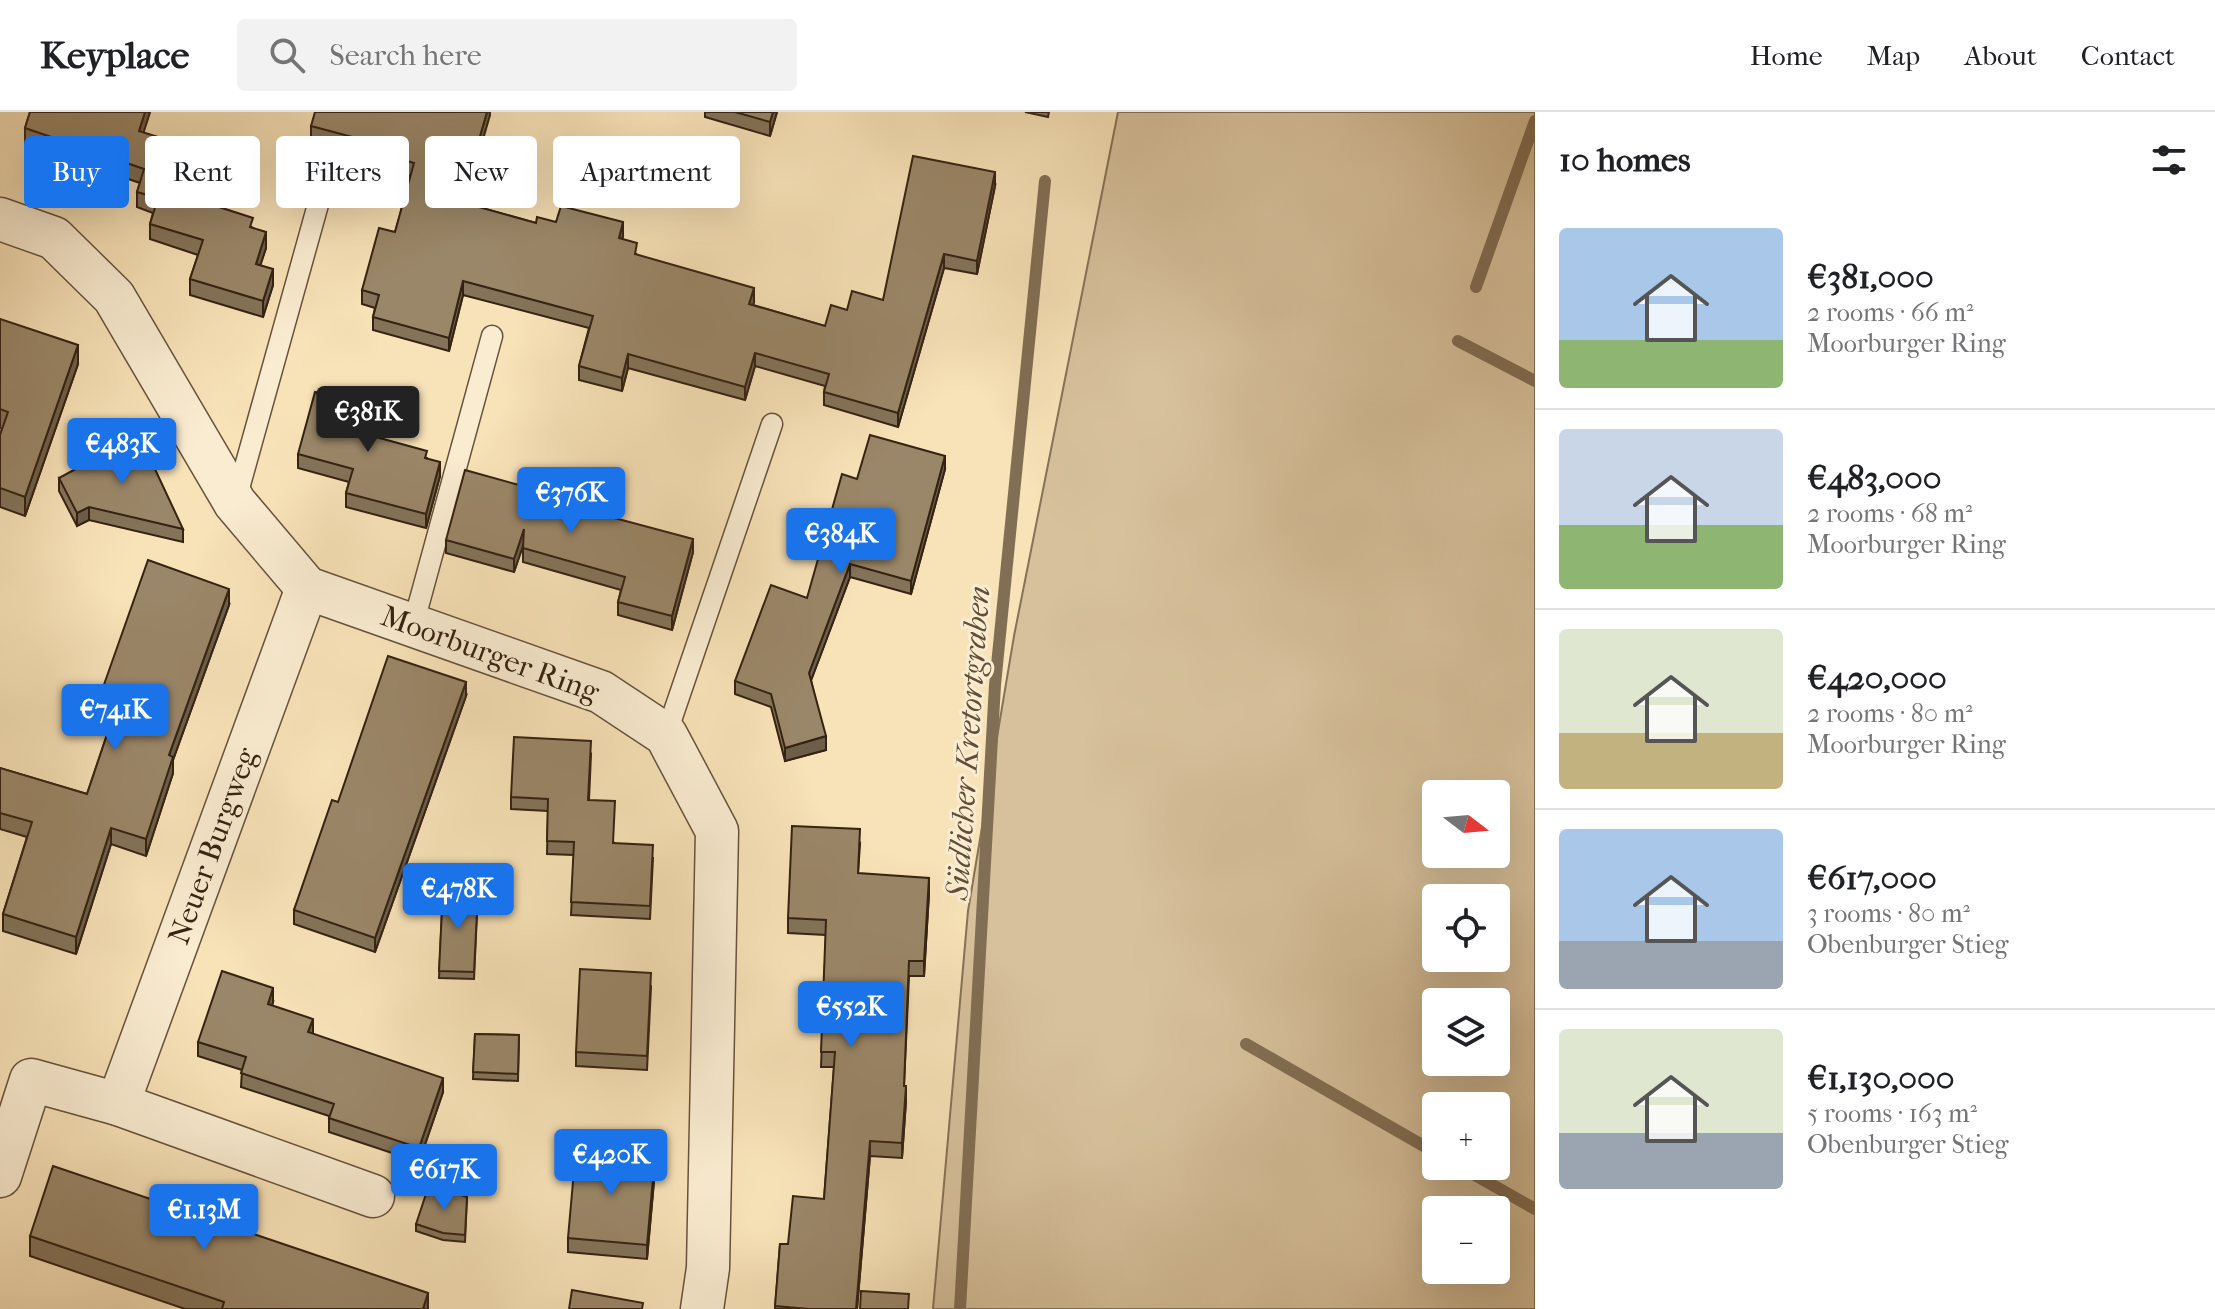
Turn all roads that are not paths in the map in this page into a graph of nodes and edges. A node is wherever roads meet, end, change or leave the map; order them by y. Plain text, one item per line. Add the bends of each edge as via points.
1 (317, 208) edge
2 (0, 219) edge
3 (492, 336) dead end
4 (772, 424) dead end
5 (235, 503) junction
6 (307, 588) junction
7 (413, 625) junction
8 (666, 735) junction
9 (118, 1104) junction
10 (0, 1176) edge
11 (373, 1196) dead end
12 (702, 1309) edge

1 - 5 lane
2 - 5 street via 54,238 114,297
3 - 7 lane
4 - 8 lane
5 - 6 street
6 - 7 street, Moorburger Ring
6 - 9 street, Neuer Burgweg
7 - 8 street, Moorburger Ring via 601,692
8 - 12 street, Moorburger Ring via 717,831 708,1268
9 - 10 street via 31,1080
9 - 11 street

